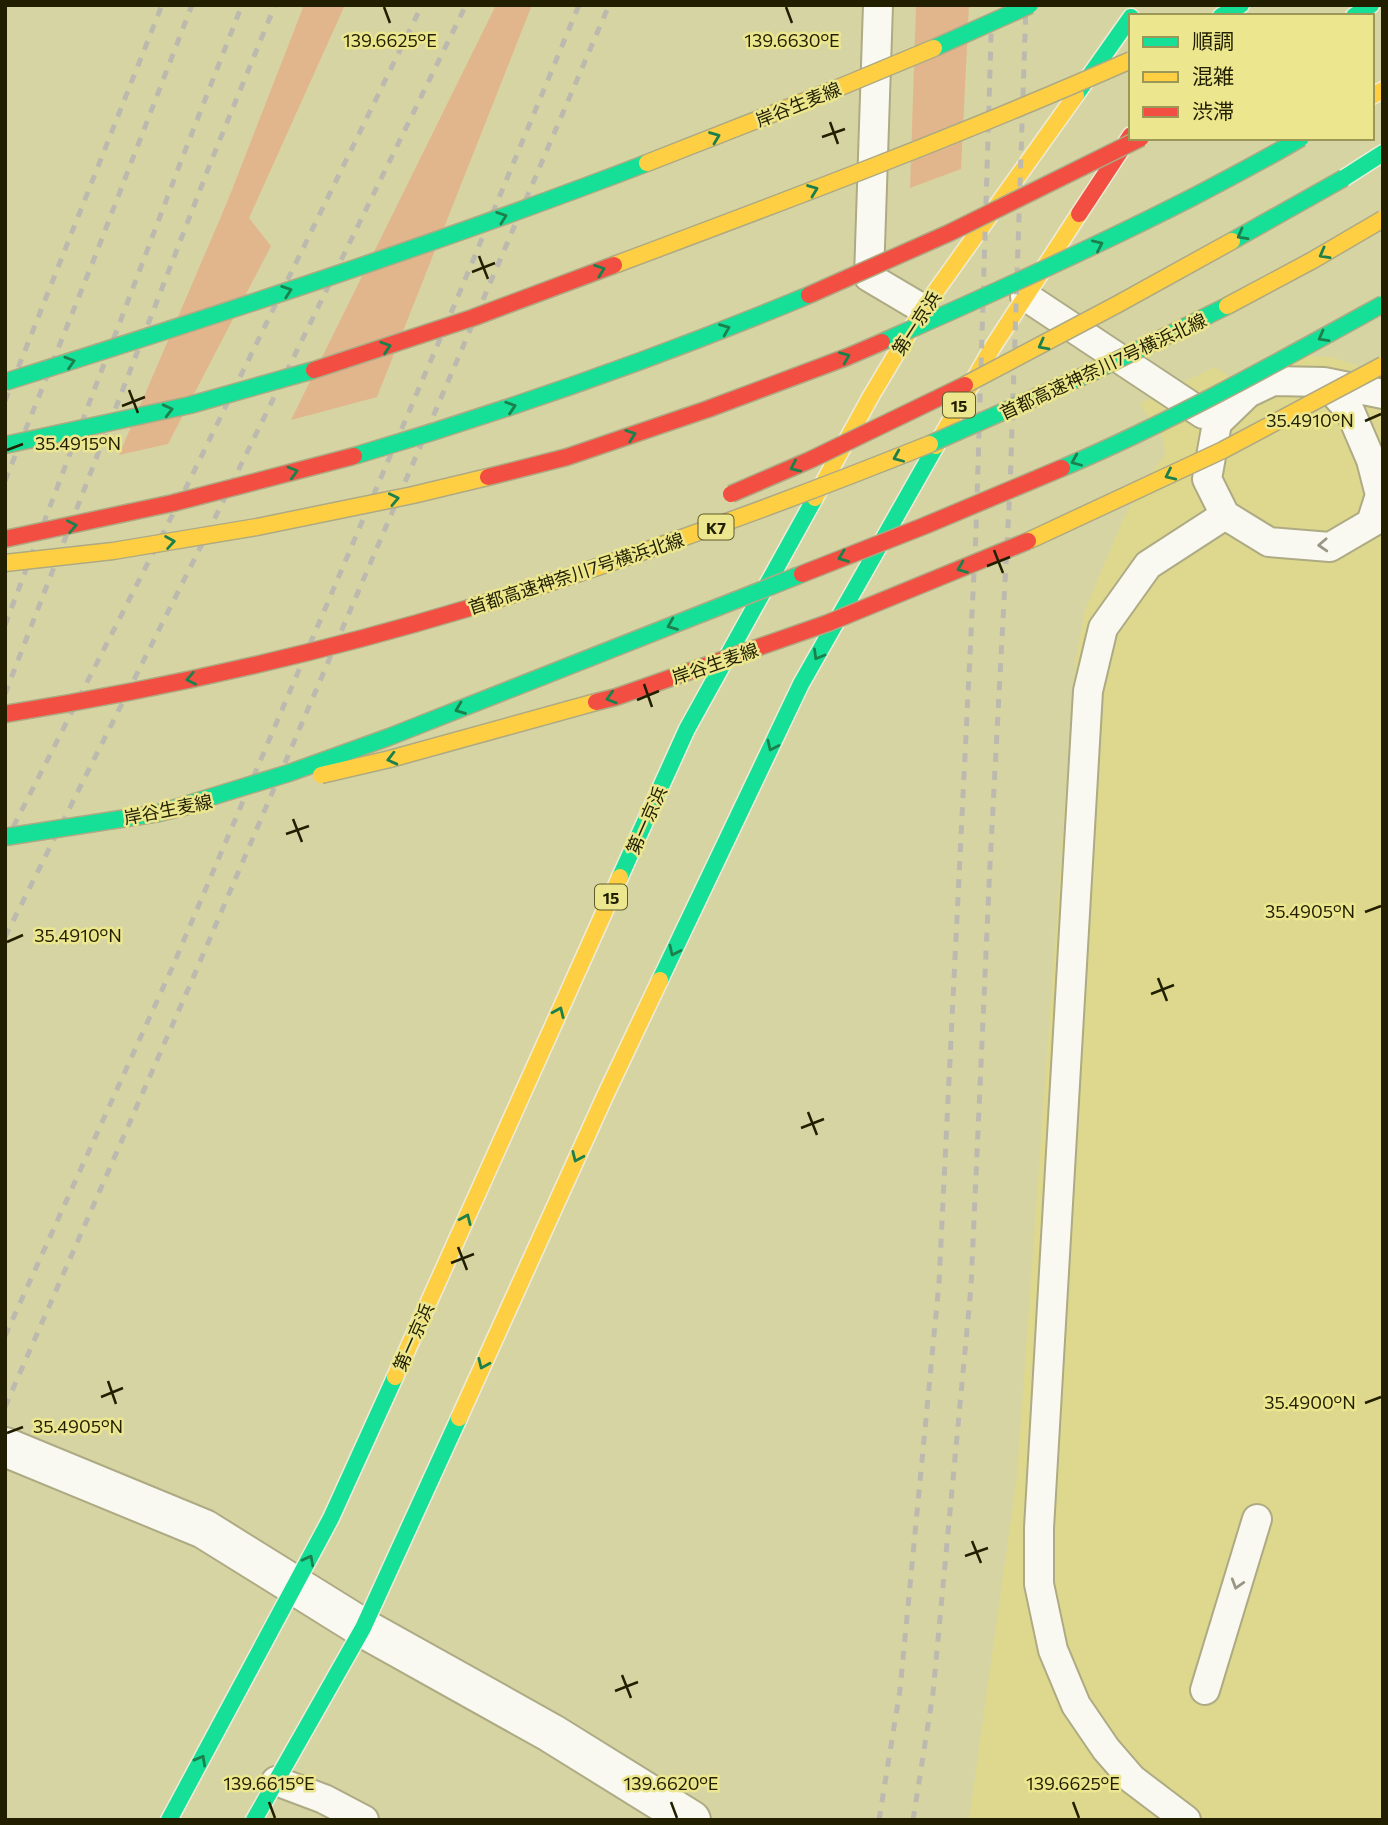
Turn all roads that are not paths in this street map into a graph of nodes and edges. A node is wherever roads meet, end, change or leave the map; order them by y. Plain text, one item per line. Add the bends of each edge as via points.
1 (878, 5) edge
2 (1030, 5) edge
3 (1241, 5) edge
4 (1225, 14) edge
5 (1129, 20) edge
6 (1129, 61) edge
7 (1129, 138) edge
8 (1137, 140) edge
9 (1298, 140) edge
10 (1383, 153) edge
11 (1383, 219) edge
12 (1025, 296) junction
13 (1383, 304) edge
14 (923, 309) junction
15 (1383, 365) edge
16 (5, 382) edge
17 (1324, 382) junction
18 (1383, 394) edge
19 (1217, 423) junction
20 (5, 445) edge
21 (723, 498) dead end
22 (1225, 515) junction
23 (1377, 519) edge
24 (5, 538) edge
25 (5, 563) edge
26 (538, 570) dead end
27 (229, 672) junction
28 (5, 714) edge
29 (159, 813) junction
30 (5, 837) edge
31 (5, 1447) edge
32 (1257, 1519) dead end
33 (295, 1587) junction
34 (363, 1628) junction
35 (1205, 1690) dead end
36 (275, 1781) junction
37 (169, 1820) edge
38 (254, 1820) edge
39 (364, 1820) edge
40 (691, 1820) edge
41 (1186, 1820) edge

1 - 14 lane via 869,277
16 -> 2 main road, 岸谷生麦線, bridge via 396,254 630,170
3 - 4 main road
5 - 14 main road, 第一京浜 / 15
20 -> 6 main road, bridge via 249,390 420,336 912,152
7 - 12 main road, 15
24 -> 8 main road, bridge via 242,487 564,390 882,264
25 -> 9 main road, bridge via 257,527 567,457 847,357 1130,229
10 -> 21 main road, bridge via 1089,321 937,401
11 -> 27 main road, 首都高速神奈川7号横浜北線 / K7, bridge via 1192,326 1026,404 868,470 551,584
12 - 19 lane
12 -> 34 main road, 15 via 801,684 605,1096
13 -> 29 main road, bridge via 1256,374 1092,455 924,526 389,737
33 -> 14 main road, 第一京浜 / 15 via 337,1505 687,729
15 -> 29 main road, 岸谷生麦線, bridge via 1223,450 1035,538 828,624 616,697 390,760
17 - 18 lane
17 - 19 lane via 1273,381 1248,393
17 - 23 lane via 1350,411 1371,460 1380,495
19 - 22 lane via 1207,479
23 -> 22 lane via 1329,547 1269,542
22 - 41 lane via 1147,565 1103,628 1088,691 1039,1528 1039,1584 1053,1650 1076,1705 1132,1779
26 - 27 main road, bridge
27 -> 28 main road, 首都高速神奈川7号横浜北線 / K7, bridge
29 - 30 main road, 岸谷生麦線, bridge
31 - 33 street via 204,1529
32 -> 35 lane
33 - 34 street
37 -> 33 main road, 第一京浜 / 15
34 - 36 main road, 15
34 - 40 street via 551,1733
36 - 38 main road, 15
36 - 39 lane

